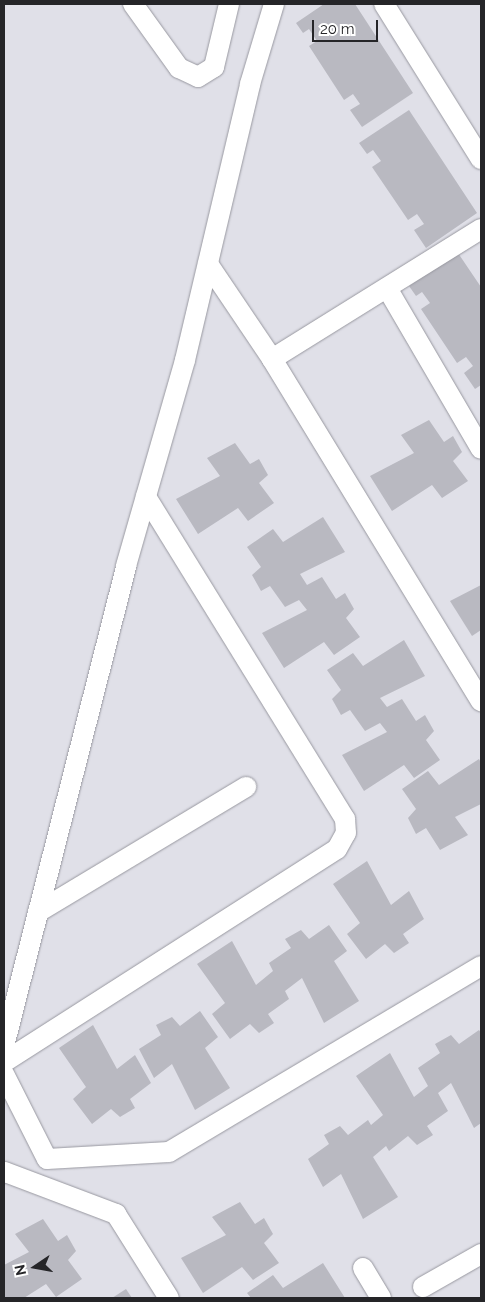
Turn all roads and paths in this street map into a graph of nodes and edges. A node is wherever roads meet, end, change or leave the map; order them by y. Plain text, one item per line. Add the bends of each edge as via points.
1 (133, 4) edge
2 (229, 4) edge
3 (274, 4) edge
4 (384, 4) edge
5 (481, 159) edge
6 (481, 229) edge
7 (208, 264) junction
8 (387, 288) junction
9 (272, 358) junction
10 (481, 449) edge
11 (146, 497) junction
12 (481, 701) edge
13 (246, 787) dead end
14 (38, 912) junction
15 (481, 966) edge
16 (4, 1046) edge
17 (4, 1062) edge
18 (4, 1074) edge
19 (4, 1174) edge
20 (481, 1254) edge
21 (363, 1268) dead end
22 (423, 1287) dead end
23 (169, 1298) edge
24 (381, 1298) edge

1 - 2 street via 179,68 198,77 214,67
3 - 7 street via 250,84
4 - 5 street
6 - 8 street
7 - 9 street
7 - 11 street
8 - 9 street
8 - 10 street
9 - 12 street
11 - 14 street
11 - 17 street via 345,819 346,833 337,849
13 - 14 street
14 - 16 street
15 - 18 street via 169,1152 47,1159
19 - 23 street via 116,1214
20 - 22 street
21 - 24 street

